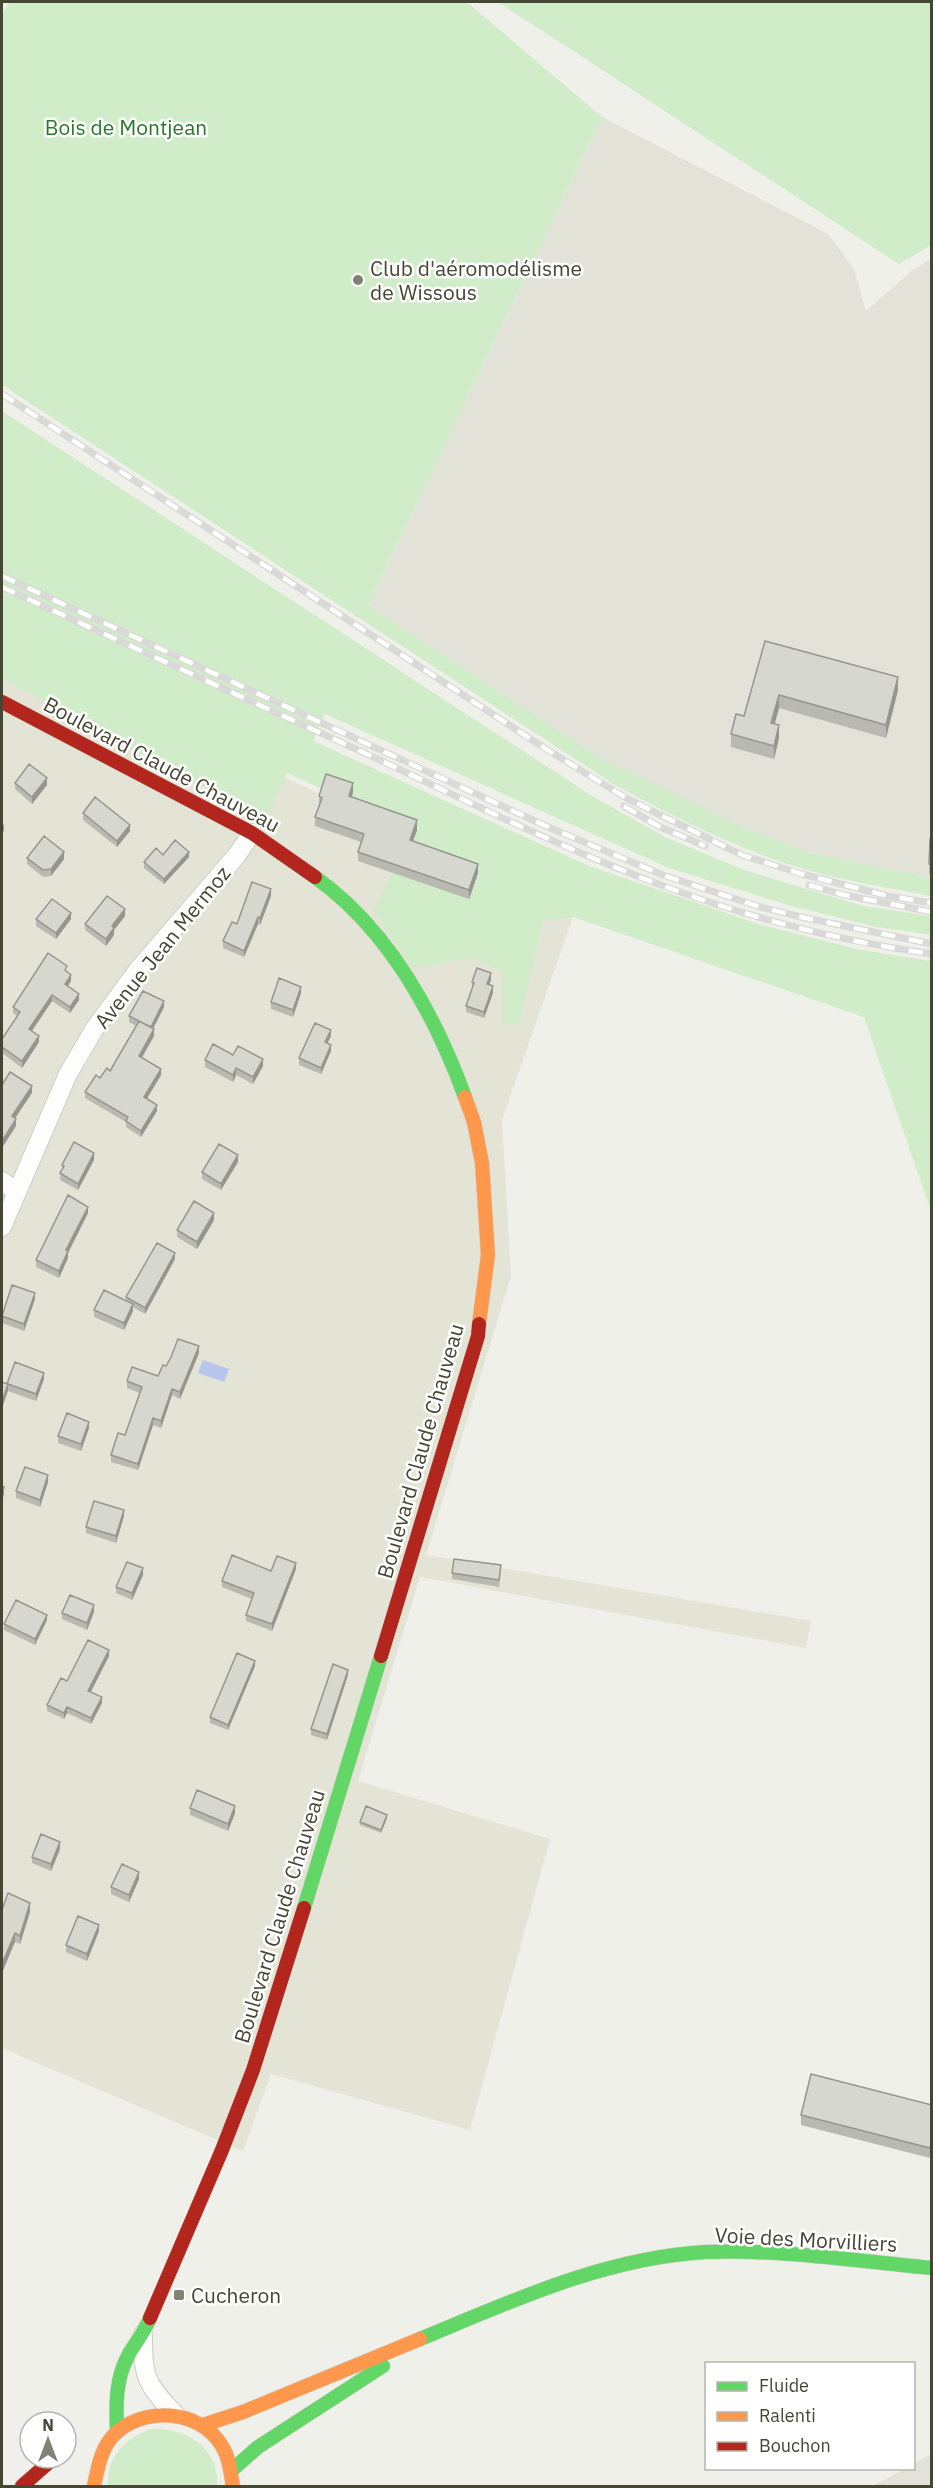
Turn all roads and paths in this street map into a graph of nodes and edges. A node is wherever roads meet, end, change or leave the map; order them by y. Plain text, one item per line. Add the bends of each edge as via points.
1 (2, 702) edge
2 (252, 833) junction
3 (2, 1181) edge
4 (17, 1192) junction
5 (2, 1227) edge
6 (932, 2268) edge
7 (439, 2332) junction
8 (143, 2334) junction
9 (175, 2415) junction
10 (203, 2426) junction
11 (117, 2432) junction
12 (78, 2461) edge
13 (96, 2469) junction
14 (48, 2470) edge
15 (232, 2470) junction
16 (22, 2487) edge
17 (94, 2487) edge
18 (233, 2487) edge

1 - 2 street, Boulevard Claude Chauveau
2 - 4 street, Avenue Jean Mermoz via 137,971 96,1028 68,1074
2 - 8 street, Boulevard Claude Chauveau via 319,880 363,920 401,969 433,1022 474,1122 482,1163 488,1255 478,1336 253,2070
3 - 4 street
4 - 5 street, Avenue Jean Mermoz
6 - 7 street, Voie des Morvilliers via 723,2252 666,2257 599,2269 558,2282
7 - 10 street
7 - 15 street via 258,2446
8 - 9 street via 143,2368 147,2379
8 - 11 street, Boulevard Claude Chauveau via 119,2377
9 - 10 street
9 - 11 street via 144,2416
10 - 15 street via 222,2445
11 - 13 street via 100,2455
12 - 13 street
13 - 17 street
14 - 16 street
15 - 18 street

